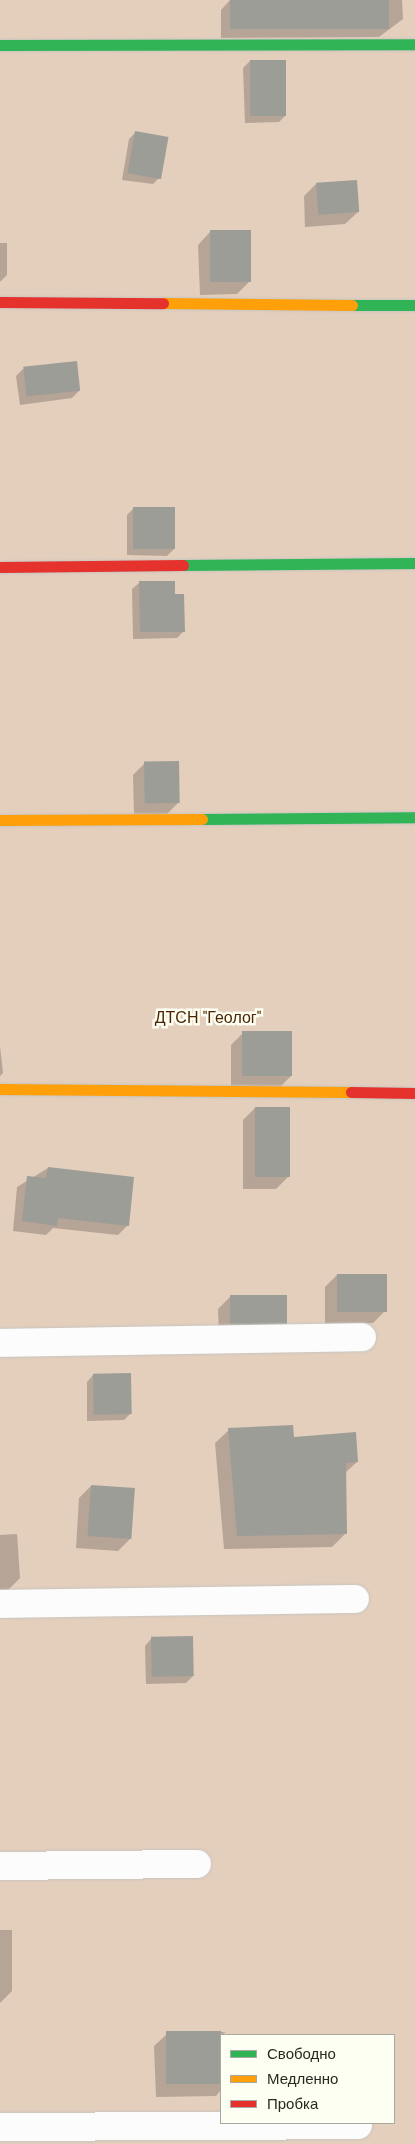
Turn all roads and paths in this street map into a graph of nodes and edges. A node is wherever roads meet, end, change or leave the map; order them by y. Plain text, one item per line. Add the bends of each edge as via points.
1 (415, 44) edge
2 (0, 45) edge
3 (0, 302) edge
4 (415, 305) edge
5 (415, 563) edge
6 (0, 568) edge
7 (415, 817) edge
8 (0, 820) edge
9 (0, 1089) edge
10 (415, 1093) edge
11 (362, 1337) dead end
12 (0, 1343) edge
13 (355, 1599) dead end
14 (0, 1604) edge
15 (197, 1864) dead end
16 (0, 1866) edge
17 (358, 2124) dead end
18 (0, 2128) edge

1 - 2 street
3 - 4 street
5 - 6 street
7 - 8 street
9 - 10 street
11 - 12 street
13 - 14 street
15 - 16 street
17 - 18 street

